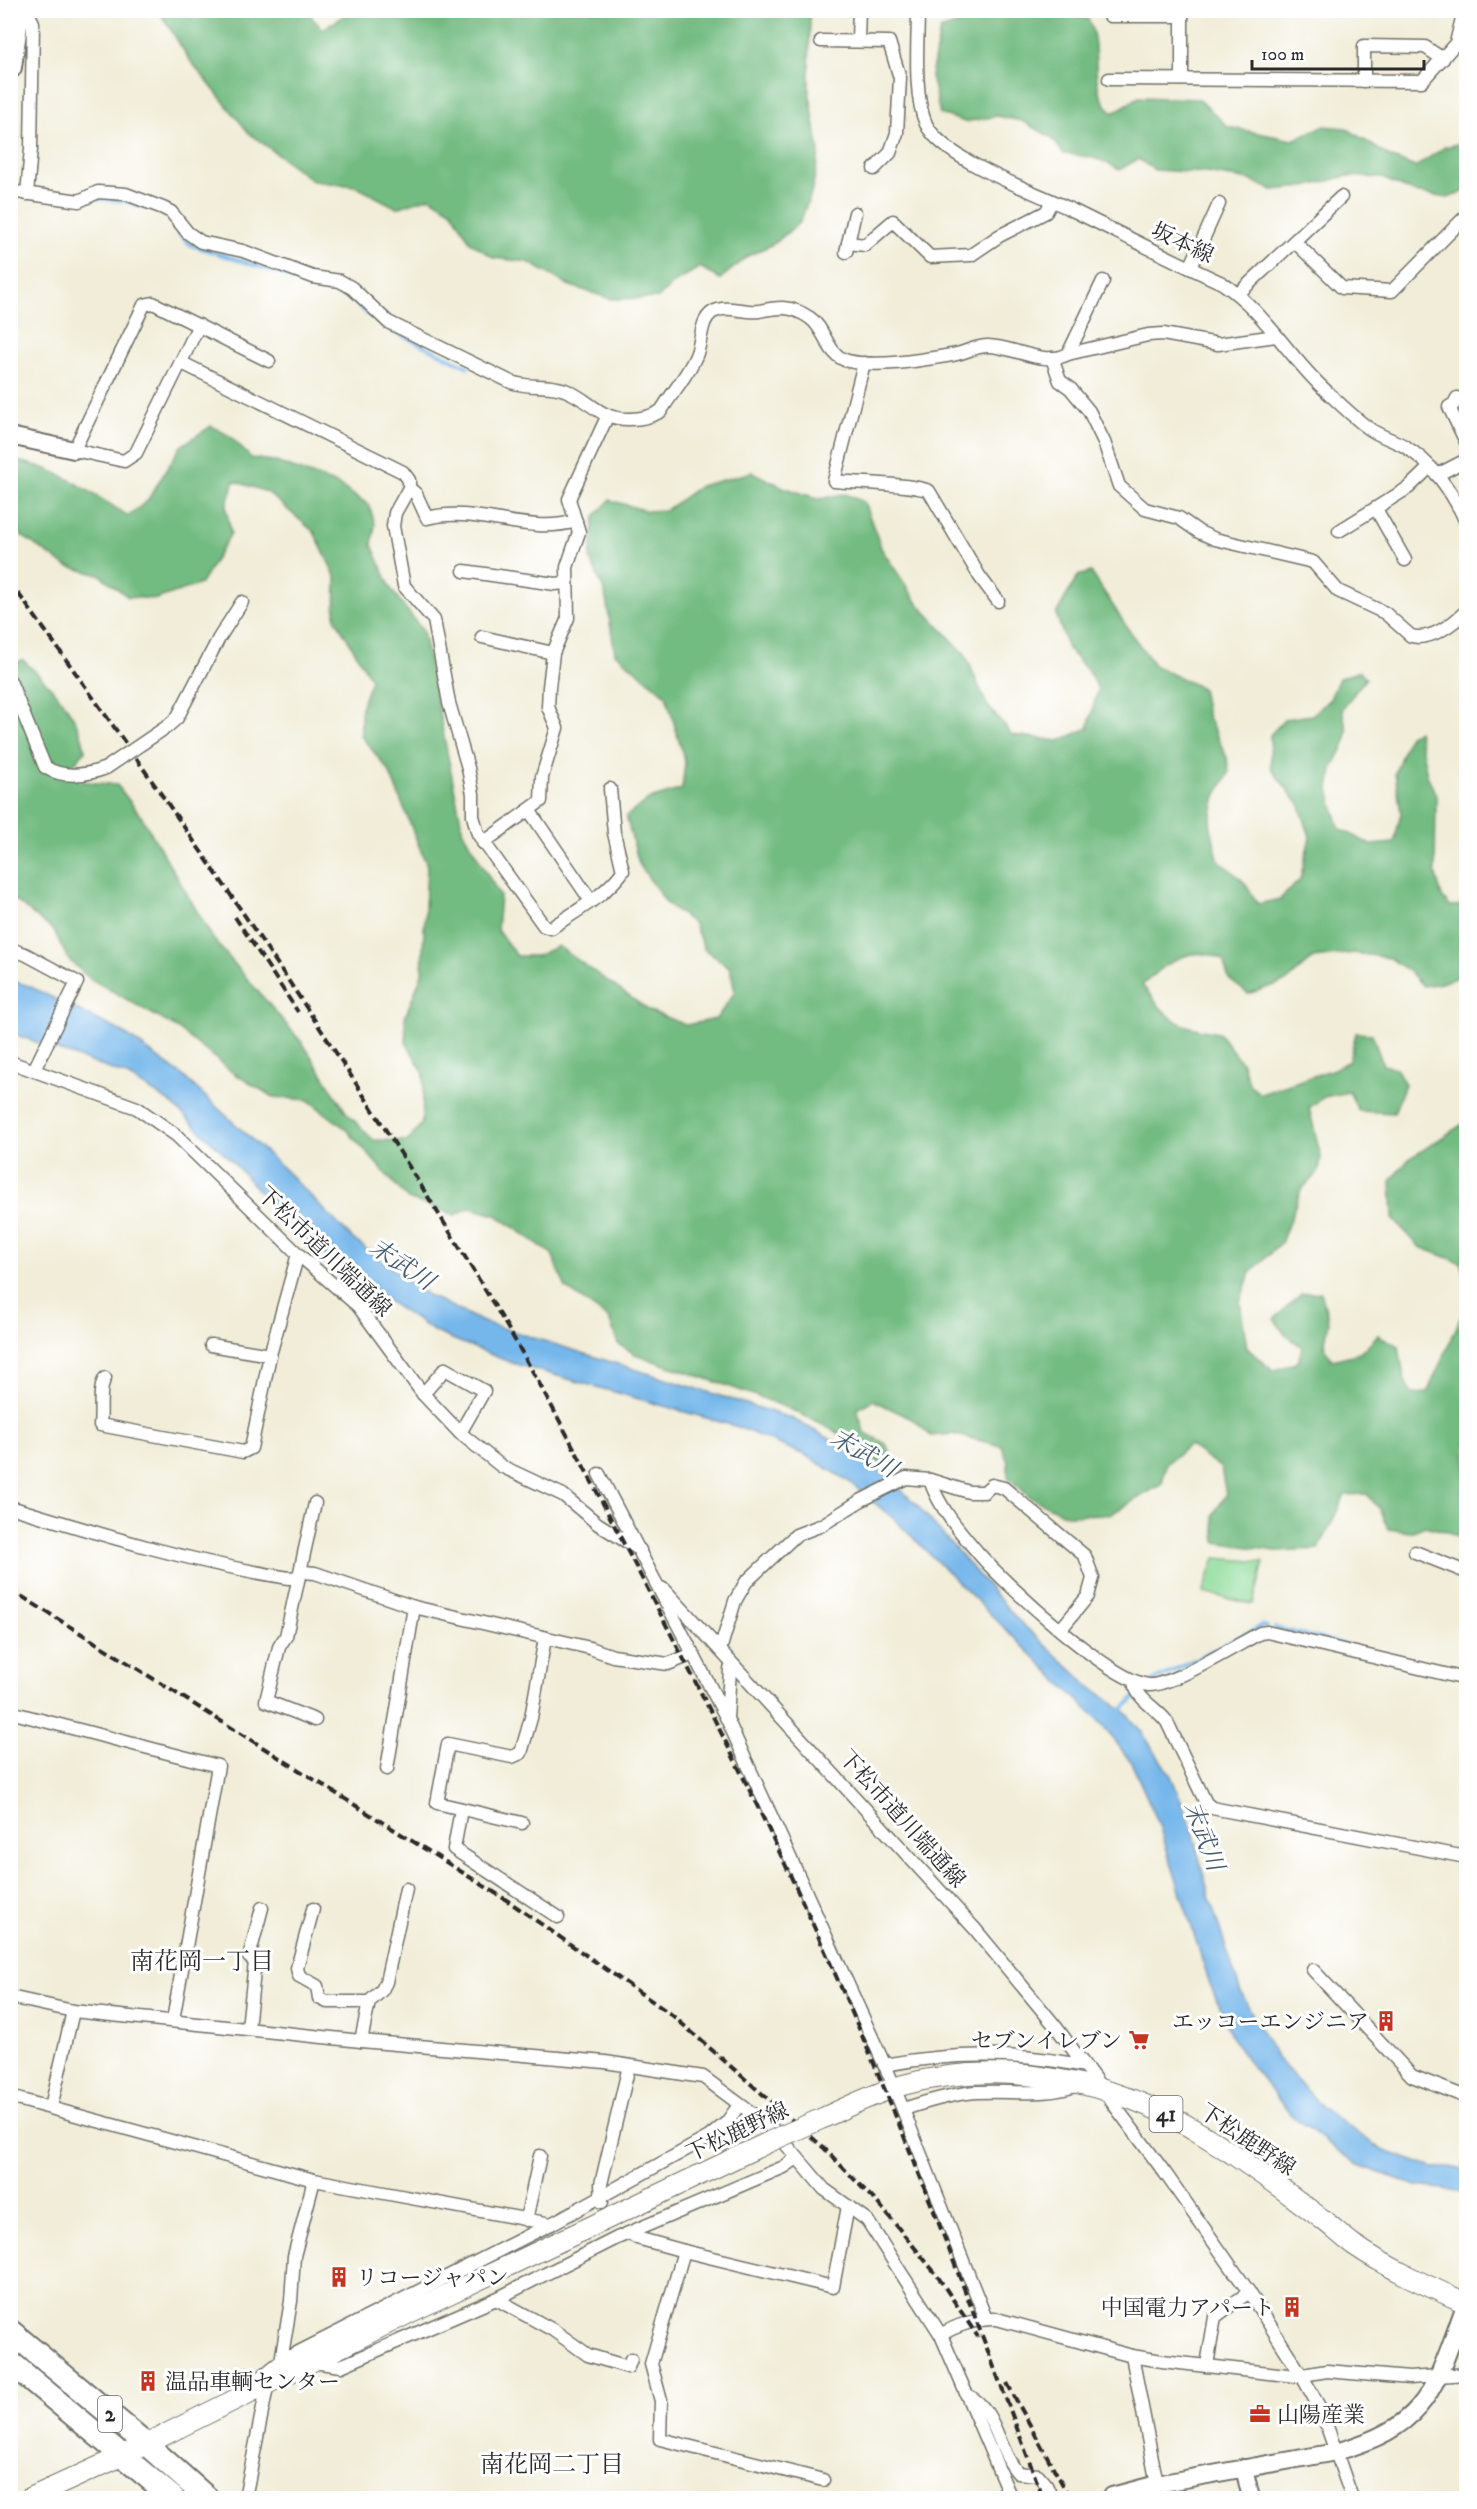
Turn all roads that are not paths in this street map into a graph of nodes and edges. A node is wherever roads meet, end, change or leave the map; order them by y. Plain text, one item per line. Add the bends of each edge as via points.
1 (18, 10) edge
2 (27, 10) edge
3 (859, 10) edge
4 (918, 10) edge
5 (1464, 10) edge
6 (1182, 13) edge
7 (1110, 16) dead end
8 (858, 40) junction
9 (821, 41) dead end
10 (1461, 44) edge
11 (1443, 59) junction
12 (10, 67) edge
13 (1109, 79) dead end
14 (1182, 79) junction
15 (1364, 81) junction
16 (874, 170) dead end
17 (10, 191) edge
18 (27, 194) junction
19 (1341, 197) dead end
20 (1052, 201) junction
21 (1219, 204) dead end
22 (855, 213) dead end
23 (1467, 216) edge
24 (1295, 242) junction
25 (1190, 268) junction
26 (1103, 281) dead end
27 (1238, 294) junction
28 (199, 325) junction
29 (1276, 336) junction
30 (1068, 354) junction
31 (1052, 358) junction
32 (269, 361) dead end
33 (182, 363) junction
34 (864, 363) junction
35 (1457, 398) dead end
36 (607, 417) junction
37 (10, 436) edge
38 (1467, 442) edge
39 (74, 450) junction
40 (1467, 460) edge
41 (1434, 471) junction
42 (409, 488) junction
43 (1376, 509) junction
44 (576, 521) junction
45 (1467, 522) edge
46 (1338, 531) dead end
47 (1405, 560) dead end
48 (464, 571) dead end
49 (566, 583) junction
50 (998, 601) dead end
51 (242, 602) dead end
52 (1467, 611) edge
53 (482, 637) dead end
54 (553, 653) junction
55 (10, 681) edge
56 (610, 789) dead end
57 (529, 810) junction
58 (483, 843) junction
59 (591, 901) junction
60 (10, 949) edge
61 (10, 1062) edge
62 (35, 1066) junction
63 (298, 1254) junction
64 (211, 1345) dead end
65 (270, 1355) junction
66 (105, 1378) dead end
67 (423, 1394) junction
68 (460, 1433) junction
69 (599, 1474) dead end
70 (930, 1480) junction
71 (315, 1503) dead end
72 (10, 1507) edge
73 (640, 1550) junction
74 (1415, 1552) dead end
75 (1467, 1572) edge
76 (298, 1577) junction
77 (661, 1588) junction
78 (414, 1607) junction
79 (1061, 1629) junction
80 (545, 1638) junction
81 (720, 1650) junction
82 (693, 1654) junction
83 (733, 1665) junction
84 (1467, 1679) edge
85 (1136, 1690) junction
86 (10, 1712) edge
87 (727, 1719) junction
88 (315, 1720) dead end
89 (387, 1769) dead end
90 (461, 1809) junction
91 (522, 1823) dead end
92 (1467, 1857) edge
93 (406, 1888) dead end
94 (262, 1908) dead end
95 (313, 1909) dead end
96 (558, 1917) dead end
97 (1314, 1970) dead end
98 (10, 1997) edge
99 (369, 2002) junction
100 (73, 2011) junction
101 (173, 2020) junction
102 (248, 2028) junction
103 (362, 2041) junction
104 (884, 2065) junction
105 (629, 2066) junction
106 (1083, 2075) junction
107 (891, 2079) dead end
108 (1102, 2089) junction
109 (10, 2097) edge
110 (898, 2097) dead end
111 (1467, 2097) edge
112 (739, 2105) junction
113 (51, 2107) junction
114 (904, 2109) junction
115 (540, 2156) dead end
116 (797, 2158) junction
117 (314, 2180) junction
118 (602, 2200) junction
119 (848, 2206) junction
120 (526, 2220) junction
121 (551, 2224) junction
122 (630, 2233) junction
123 (684, 2251) junction
124 (1249, 2292) junction
125 (496, 2299) junction
126 (1467, 2303) edge
127 (986, 2319) junction
128 (10, 2331) edge
129 (941, 2335) junction
130 (1132, 2356) junction
131 (631, 2359) dead end
132 (281, 2361) junction
133 (10, 2362) edge
134 (310, 2362) junction
135 (1208, 2365) junction
136 (1467, 2374) edge
137 (1302, 2376) junction
138 (1438, 2378) junction
139 (268, 2382) junction
140 (967, 2395) junction
141 (234, 2399) junction
142 (146, 2444) junction
143 (1336, 2452) junction
144 (124, 2455) junction
145 (1244, 2468) junction
146 (824, 2480) dead end
147 (1157, 2484) junction
148 (1122, 2495) edge
149 (30, 2499) edge
150 (173, 2499) edge
151 (207, 2499) edge
152 (245, 2499) edge
153 (1011, 2499) edge
154 (1052, 2499) edge
155 (1251, 2499) edge
156 (1352, 2499) edge

1 - 12 highway
2 - 18 street via 33,23
3 - 8 street
4 - 20 street, 坂本線 via 920,96 927,125 951,150
5 - 10 street
6 - 7 street
6 - 14 street
8 - 9 street
8 - 16 street via 889,42 900,78 894,145
10 - 11 street
11 - 15 street via 1422,81
11 - 15 street via 1425,48 1364,46
13 - 14 street
14 - 15 street
17 - 18 street
18 - 36 street via 79,201 98,192 126,194 164,208 201,242 243,251 313,278 340,280 388,322 526,388 546,386 565,390
19 - 24 street
20 - 22 street via 1046,212 971,255 930,257 893,221 865,245 847,247
20 - 25 street, 坂本線
21 - 25 street
23 - 24 street via 1392,291 1342,288
24 - 27 street
25 - 27 street, 坂本線
26 - 30 street
27 - 29 street, 坂本線
28 - 32 street
28 - 33 street
28 - 39 street via 153,303 144,305
29 - 30 street via 1218,344 1148,335
29 - 41 street, 坂本線 via 1323,388 1366,427 1403,445
30 - 31 street
31 - 34 street via 989,346 952,355
31 - 52 street via 1060,381 1089,411 1119,486 1145,509 1179,518 1215,539 1313,562 1338,591 1385,613 1411,636 1437,632
33 - 39 street via 136,453 124,461
33 - 42 street via 403,472
34 - 36 street via 837,356 818,325 785,307 771,306 758,311 724,309 705,320 693,363 661,411 636,419
34 - 50 street via 834,481 918,486 929,491
35 - 38 street via 1449,407
36 - 44 street via 580,480 570,492
37 - 39 main road
40 - 41 street
41 - 43 street
41 - 45 street, 坂本線
42 - 44 street via 427,518 444,514 529,526
42 - 58 street via 395,513 393,526 404,586 434,620 449,703 468,768 473,816
43 - 46 street
43 - 47 street
44 - 49 street via 578,540 567,567
48 - 49 street
49 - 54 street via 568,618
51 - 55 street, bridge via 177,718 106,768 86,775 52,772 45,767
53 - 54 street
54 - 57 street via 548,707 557,728 542,777 541,801
56 - 59 street via 623,871 613,885
57 - 58 street
57 - 59 street
58 - 59 street via 544,926 551,928
60 - 62 street via 77,982
61 - 62 street, 下松市道川端通線
62 - 63 street, 下松市道川端通線 via 151,1117 176,1135
63 - 65 street
63 - 67 street, 下松市道川端通線 via 372,1322
64 - 65 street
65 - 66 street via 251,1448 243,1452 100,1425 101,1384
67 - 68 street, 下松市道川端通線
67 - 68 street via 445,1369 484,1391
68 - 73 street, 下松市道川端通線 via 501,1466 563,1495 598,1524
69 - 73 street
70 - 79 street via 944,1510 981,1557
70 - 79 street via 969,1492 984,1492 992,1485 1004,1488 1085,1556 1093,1578 1088,1596
70 - 81 street via 906,1478 860,1500 822,1525 796,1534 746,1582 735,1600
71 - 76 street
72 - 76 street via 227,1568
73 - 77 street
74 - 75 street
76 - 78 street via 304,1572 315,1573
76 - 88 street via 286,1636 279,1647 266,1701
77 - 81 street, 下松市道川端通線
77 - 82 street
78 - 80 street
78 - 89 street
79 - 85 street
80 - 82 street via 613,1656 668,1664
80 - 90 street via 521,1753 512,1757 448,1744 436,1803
81 - 83 street, 下松市道川端通線
82 - 87 street
83 - 87 street
83 - 106 street, 下松市道川端通線 via 975,1929 1056,2027
84 - 85 street via 1267,1632 1175,1677
85 - 92 street via 1160,1711 1212,1808
86 - 101 street via 219,1766
87 - 104 street
90 - 91 street
90 - 96 street via 454,1849
93 - 99 street via 386,1982
94 - 102 street via 249,1957 255,1962
95 - 99 street via 297,1968 299,1976 317,1986 319,1998 327,2002
97 - 111 street via 1412,2076
98 - 100 street
99 - 103 street
100 - 101 street
100 - 113 street
101 - 102 street
102 - 103 street
103 - 105 street
104 - 106 street via 960,2056 999,2056
104 - 107 street
105 - 112 street via 704,2077
105 - 118 street
106 - 108 main road, 下松鹿野線 / 41
106 - 114 street via 1062,2091 953,2095
106 - 134 main road, 下松鹿野線 / 41, bridge via 970,2074 901,2086 771,2141
108 - 124 street
108 - 126 main road, 下松鹿野線 / 41 via 1134,2099 1204,2135 1352,2244 1393,2269
109 - 113 street
110 - 114 street
112 - 116 street via 773,2129
112 - 118 street via 709,2137
113 - 117 street
114 - 127 street
115 - 120 street
116 - 119 street via 824,2189
116 - 122 street via 784,2168
117 - 120 street
117 - 132 street via 294,2256
118 - 121 street
119 - 123 street via 833,2287
119 - 129 street via 867,2220
120 - 121 street
121 - 132 street
122 - 123 street
122 - 125 street via 616,2234
123 - 146 street via 651,2364 661,2401 660,2439
124 - 135 street via 1215,2317
124 - 137 street
125 - 131 street via 553,2330 588,2355 628,2367
125 - 134 street via 341,2366
126 - 138 main road
127 - 129 street
127 - 130 street
128 - 142 highway, 2
129 - 140 street
130 - 135 street
130 - 147 street
132 - 141 street
133 - 144 highway, 2
134 - 139 main road, 下松鹿野線 / 41
135 - 137 street
136 - 138 street
137 - 138 street via 1327,2371
137 - 143 street via 1322,2412
138 - 143 main road via 1425,2400 1392,2431
139 - 141 main road, 下松鹿野線 / 41
139 - 152 street
140 - 153 street
140 - 154 street via 980,2400 1010,2464 1018,2473 1038,2475
141 - 142 main road, 下松鹿野線 / 41
142 - 144 main road, 下松鹿野線 / 41
142 - 151 highway, 2
143 - 145 main road
143 - 156 street
144 - 149 main road, 下松鹿野線 / 41
144 - 150 highway, 2
145 - 147 main road
145 - 155 main road
147 - 148 main road

